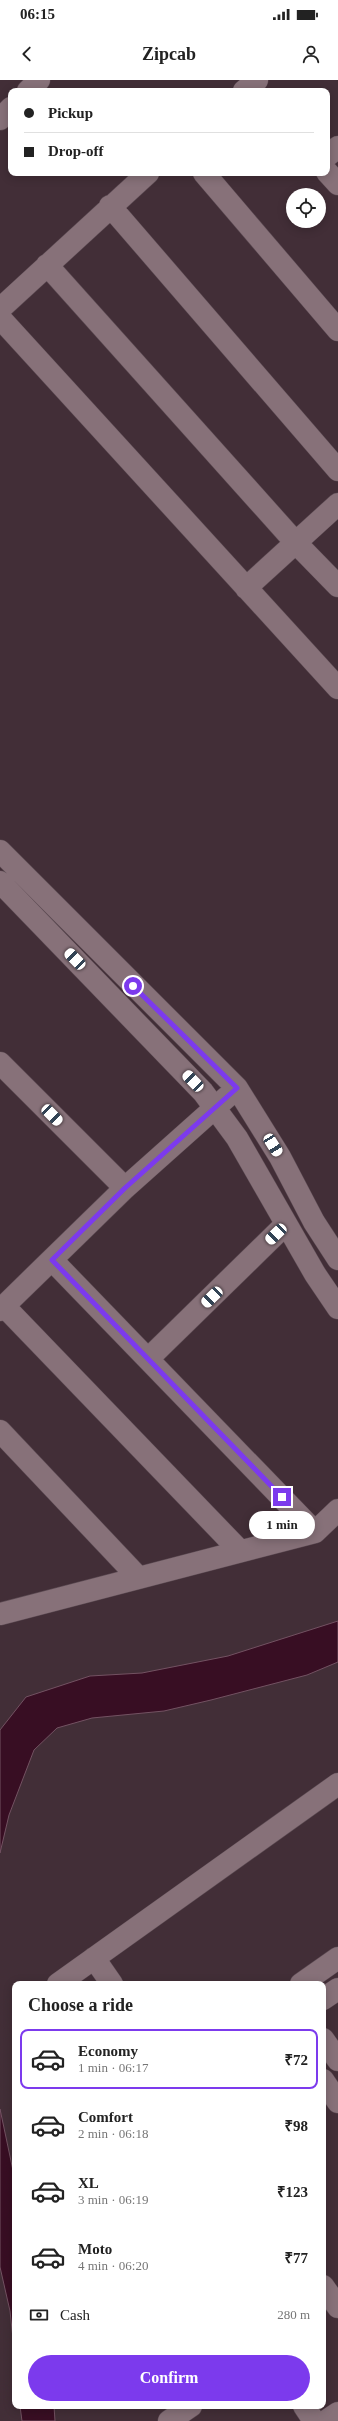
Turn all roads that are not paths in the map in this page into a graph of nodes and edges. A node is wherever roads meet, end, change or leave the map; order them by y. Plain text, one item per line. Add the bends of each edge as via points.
1 (39, 80) edge
2 (31, 88) edge
3 (8, 111) edge
4 (0, 118) edge
5 (338, 147) edge
6 (330, 154) edge
7 (330, 175) edge
8 (145, 176) edge
9 (207, 176) edge
10 (338, 184) edge
11 (110, 206) junction
12 (47, 265) junction
13 (0, 309) edge
14 (0, 318) edge
15 (338, 330) edge
16 (338, 470) edge
17 (338, 504) edge
18 (296, 543) junction
19 (338, 586) edge
20 (246, 588) junction
21 (338, 688) edge
22 (0, 850) edge
23 (0, 882) edge
24 (0, 1063) edge
25 (237, 1088) junction
26 (215, 1107) junction
27 (125, 1188) junction
28 (286, 1224) junction
29 (52, 1260) junction
30 (338, 1260) edge
31 (2, 1308) edge
32 (338, 1308) edge
33 (148, 1359) junction
34 (0, 1431) edge
35 (338, 1510) edge
36 (315, 1532) junction
37 (240, 1551) junction
38 (138, 1577) junction
39 (0, 1614) edge
40 (338, 1784) edge
41 (94, 1958) junction
42 (338, 1958) edge
43 (62, 1981) edge
44 (110, 1981) edge
45 (304, 1981) edge
46 (338, 1989) edge
47 (326, 1997) edge
48 (326, 2043) edge
49 (338, 2060) edge
50 (326, 2084) edge
51 (338, 2102) edge
52 (326, 2290) edge
53 (338, 2307) edge
54 (173, 2409) edge
55 (187, 2409) edge
56 (306, 2409) edge
57 (338, 2413) edge
58 (169, 2421) edge
59 (314, 2421) edge
60 (326, 2421) edge

1 - 2 street
3 - 4 street
5 - 6 street
7 - 10 street
8 - 11 street
9 - 15 street
11 - 12 street
11 - 16 street
12 - 13 street
12 - 18 street
14 - 20 street
17 - 18 street
18 - 19 street
18 - 20 street
20 - 21 street
22 - 25 street
23 - 26 street via 204,1092
24 - 27 street
25 - 26 street
25 - 30 street via 280,1157 314,1222
26 - 27 street
26 - 28 street via 237,1138
27 - 29 street
28 - 32 street
28 - 33 street
29 - 31 street
29 - 33 street
31 - 37 street
33 - 36 street
34 - 38 street
35 - 36 street
36 - 37 street
37 - 38 street
38 - 39 street
40 - 41 street
41 - 43 street
41 - 44 street
42 - 45 street
46 - 47 street
48 - 49 street
50 - 51 street
52 - 53 street
54 - 58 street
55 - 58 street
56 - 59 street
57 - 60 street

